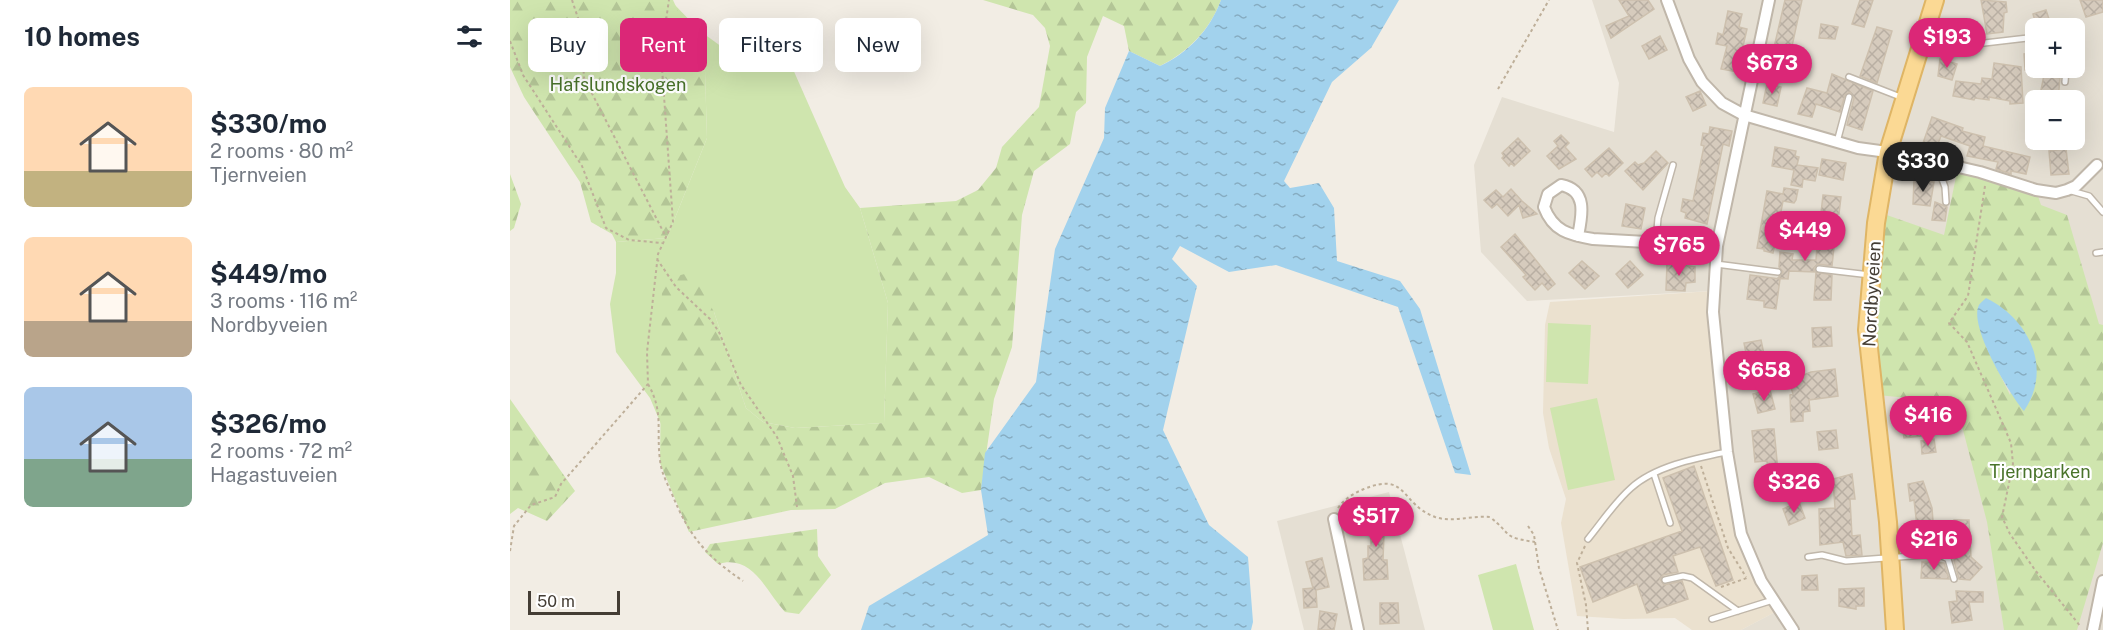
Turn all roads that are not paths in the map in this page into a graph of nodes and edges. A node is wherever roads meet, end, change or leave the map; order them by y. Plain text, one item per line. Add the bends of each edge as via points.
1 (1667, 0) edge
2 (1769, 0) edge
3 (1935, 0) edge
4 (2025, 38) edge
5 (1921, 44) junction
6 (1849, 77) dead end
7 (2065, 78) edge
8 (2065, 82) dead end
9 (1849, 97) dead end
10 (1904, 99) junction
11 (1744, 115) junction
12 (1837, 142) junction
13 (1888, 152) junction
14 (1936, 162) junction
15 (1673, 165) dead end
16 (2097, 165) dead end
17 (2067, 190) junction
18 (1946, 202) dead end
19 (2103, 212) edge
20 (1578, 236) junction
21 (1656, 242) junction
22 (1717, 246) junction
23 (1715, 264) junction
24 (1819, 269) dead end
25 (1778, 272) dead end
26 (1871, 276) junction
27 (1727, 452) junction
28 (1654, 474) junction
29 (1334, 519) road end
30 (1670, 523) dead end
31 (1588, 539) road end
32 (1808, 557) dead end
33 (1890, 557) junction
34 (1954, 579) dead end
35 (1665, 580) dead end
36 (2103, 581) edge
37 (1768, 601) junction
38 (1738, 611) junction
39 (1712, 619) dead end
40 (1358, 630) edge
41 (1793, 630) edge
42 (1895, 630) edge
43 (2092, 630) edge

1 - 11 street via 1702,82 1722,103
2 - 11 street
3 - 5 main road, Nordbyveien
4 - 5 lane via 1950,47
5 - 10 main road, Nordbyveien
6 - 10 lane
7 - 8 lane
9 - 12 lane
10 - 13 main road, Nordbyveien
11 - 12 street
11 - 22 street
12 - 13 street
13 - 14 street
13 - 26 main road, Nordbyveien via 1875,223
14 - 17 street via 2036,190
14 - 18 lane
15 - 21 lane via 1658,218
16 - 17 street
17 - 19 lane via 2089,196
20 - 20 street via 1557,229 1544,207 1548,194 1561,185 1581,199
20 - 21 street
21 - 22 street
22 - 23 street
23 - 25 lane
23 - 27 street via 1714,340
24 - 26 lane
26 - 33 main road, Nordbyveien via 1867,330
27 - 28 lane
27 - 37 street via 1746,552
28 - 30 lane
28 - 31 lane via 1630,488
29 - 40 street
32 - 33 lane via 1822,555 1846,561
33 - 34 lane via 1945,556
33 - 42 main road, Nordbyveien
35 - 38 lane via 1692,578
36 - 43 street
37 - 38 lane
37 - 41 street
38 - 39 lane

